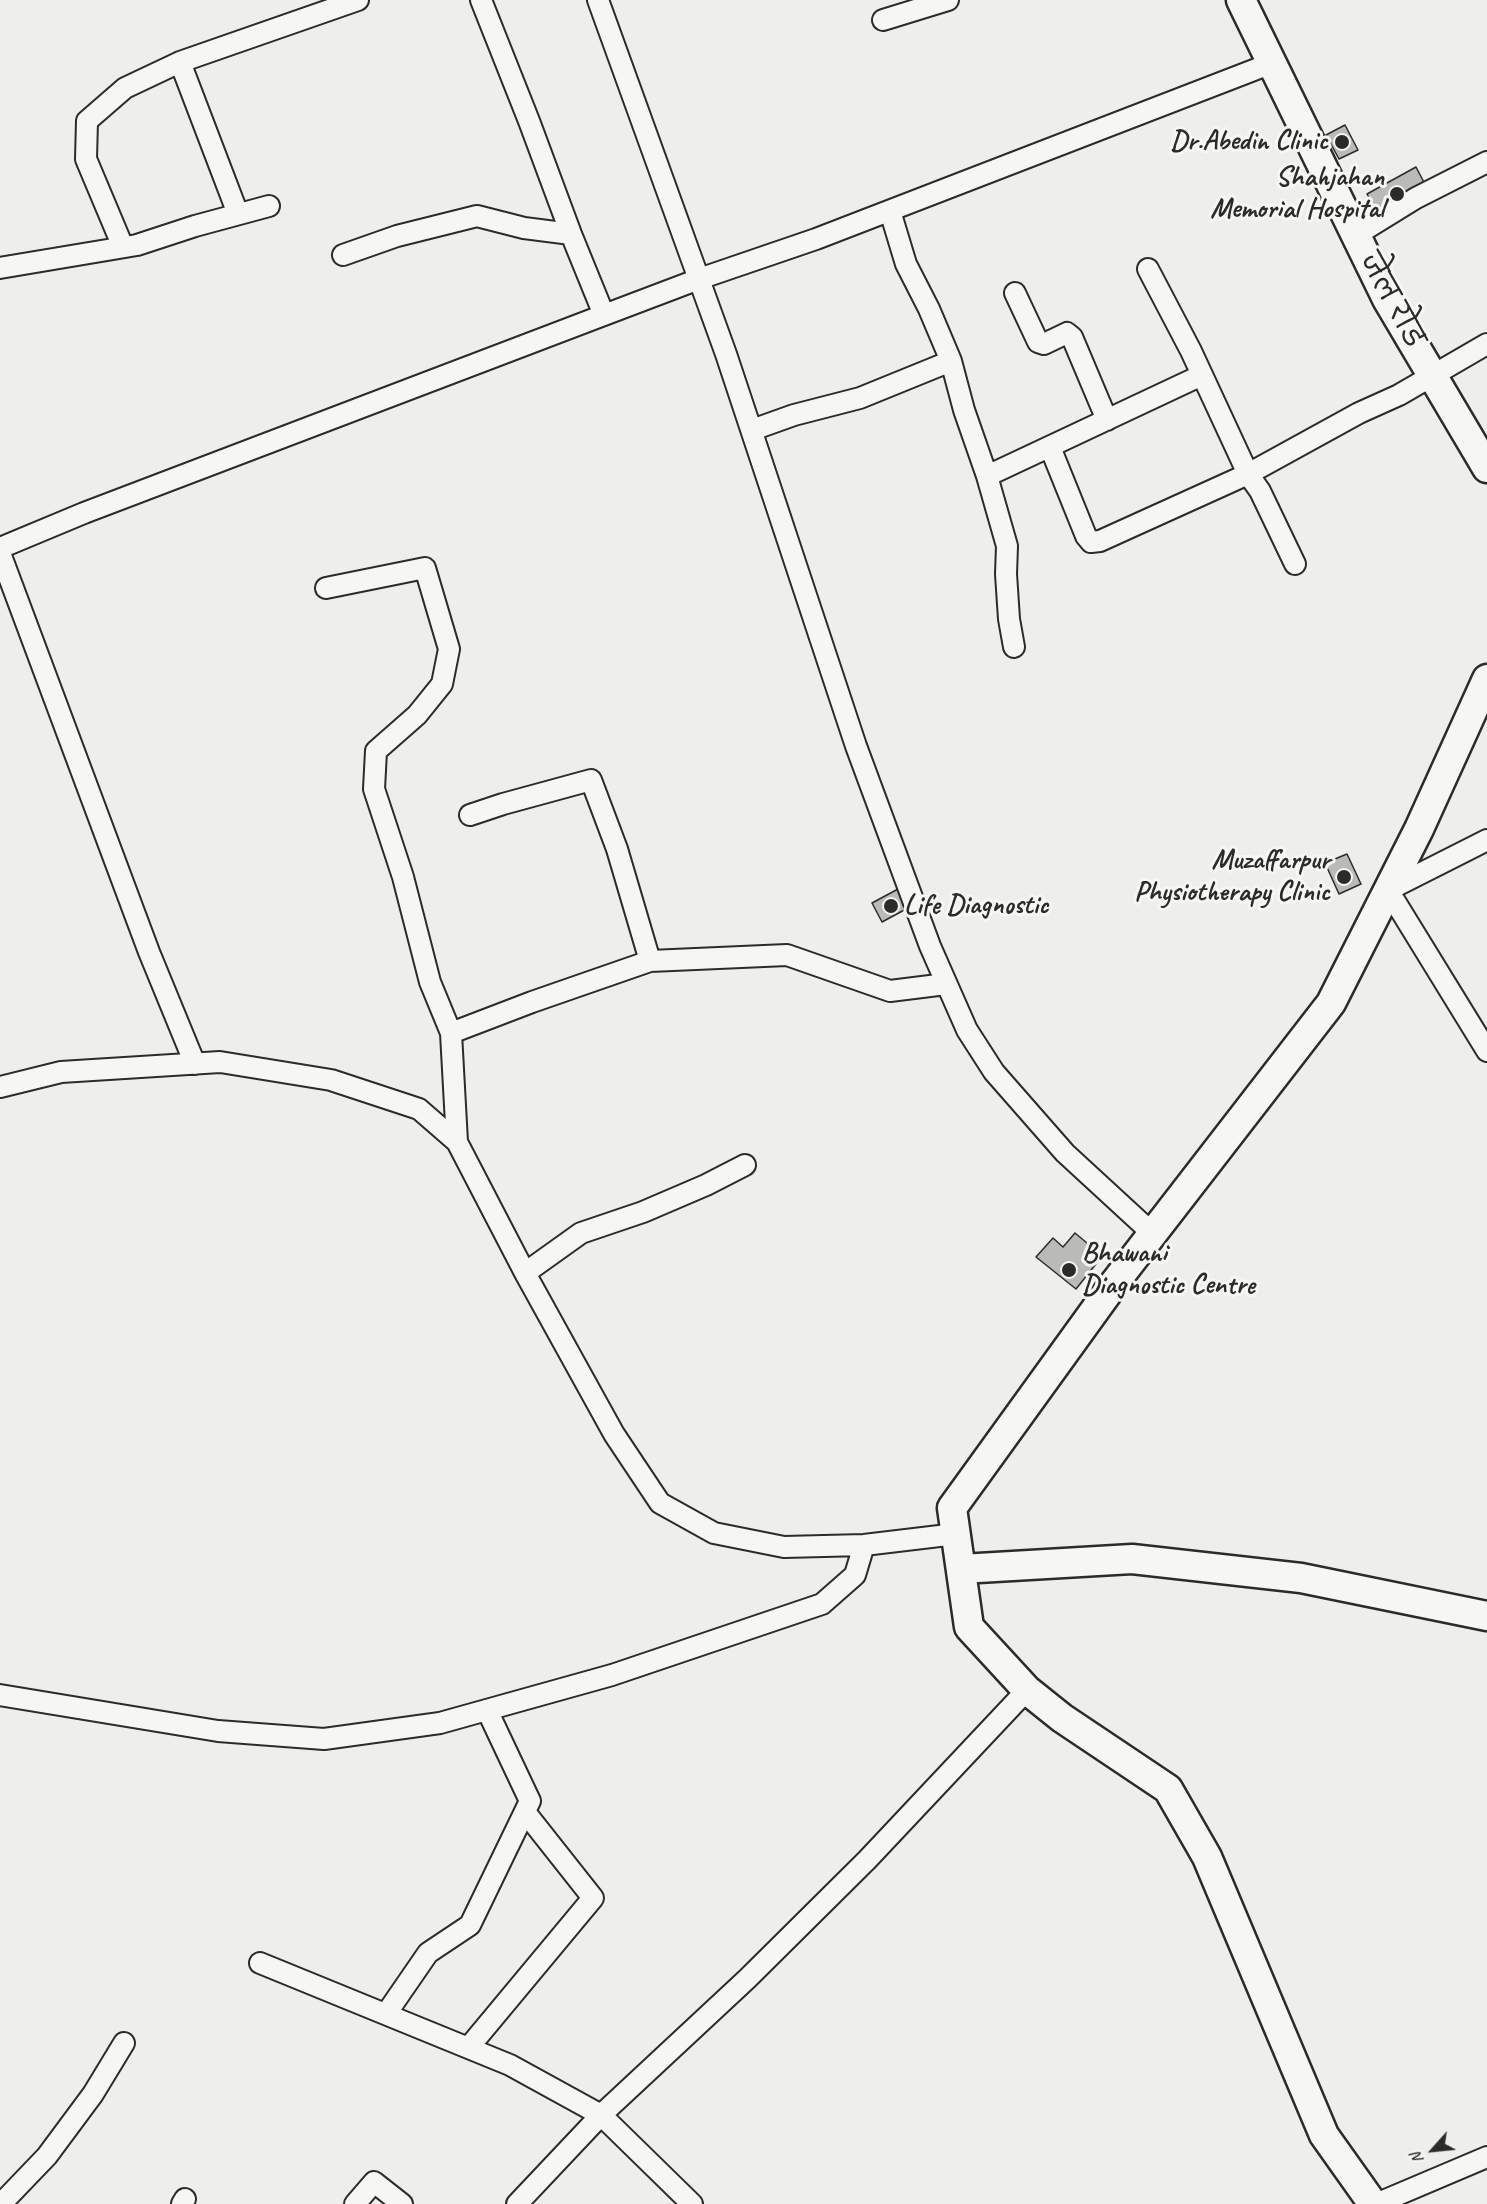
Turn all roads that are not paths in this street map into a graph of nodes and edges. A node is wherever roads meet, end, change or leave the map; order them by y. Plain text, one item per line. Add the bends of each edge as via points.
1 (358, 0) edge
2 (481, 0) edge
3 (598, 0) edge
4 (948, 0) edge
5 (1240, 0) edge
6 (883, 20) dead end
7 (180, 62) junction
8 (1272, 63) junction
9 (1487, 162) edge
10 (268, 206) dead end
11 (890, 210) junction
12 (238, 214) junction
13 (571, 234) junction
14 (1356, 235) junction
15 (123, 247) junction
16 (343, 255) dead end
17 (0, 268) edge
18 (1148, 268) dead end
19 (699, 279) junction
20 (1015, 293) dead end
21 (604, 315) junction
22 (1487, 344) edge
23 (951, 361) junction
24 (1202, 375) junction
25 (1433, 376) junction
26 (1107, 420) junction
27 (752, 430) junction
28 (1050, 447) junction
29 (1487, 468) edge
30 (1248, 474) junction
31 (987, 476) junction
32 (0, 548) edge
33 (0, 553) edge
34 (1295, 564) dead end
35 (326, 588) dead end
36 (1014, 647) dead end
37 (1487, 679) edge
38 (470, 815) dead end
39 (1487, 840) edge
40 (1388, 890) junction
41 (650, 961) junction
42 (946, 984) junction
43 (451, 1033) junction
44 (1487, 1051) edge
45 (195, 1064) junction
46 (0, 1087) edge
47 (457, 1142) junction
48 (745, 1166) dead end
49 (1153, 1234) junction
50 (525, 1273) junction
51 (956, 1534) junction
52 (864, 1545) junction
53 (961, 1569) junction
54 (1487, 1616) edge
55 (1027, 1690) junction
56 (0, 1695) edge
57 (487, 1710) junction
58 (525, 1812) junction
59 (260, 1963) dead end
60 (386, 2014) junction
61 (124, 2043) dead end
62 (469, 2047) junction
63 (601, 2115) junction
64 (1487, 2157) edge
65 (1, 2204) edge
66 (355, 2204) edge
67 (402, 2204) edge
68 (517, 2204) edge
69 (692, 2204) edge
70 (1374, 2204) edge

1 - 7 street
2 - 13 street
3 - 19 street
4 - 6 street
5 - 8 main road, जेल रोड
7 - 12 street
7 - 15 street via 125,88 87,121 86,159
8 - 11 street
8 - 14 main road, जेल रोड
9 - 14 street via 1416,198
10 - 12 street
11 - 19 street
11 - 23 street via 906,264
12 - 15 street
13 - 16 street via 477,216 396,236
13 - 21 street
14 - 25 main road, जेल रोड
15 - 17 street
18 - 24 street
19 - 21 street
19 - 27 street
20 - 26 street via 1038,342 1044,344 1067,333 1072,338
21 - 32 street
22 - 25 street
23 - 27 street via 860,398
23 - 31 street
24 - 26 street
24 - 30 street
25 - 29 main road, जेल रोड
25 - 30 street
26 - 28 street
27 - 42 street via 856,746
28 - 30 street via 1090,542 1100,541
28 - 31 street
30 - 34 street
31 - 36 street via 1007,546 1005,574
33 - 45 street via 149,952
35 - 43 street via 425,568 449,649 442,684 417,715 376,751 374,789 403,877 430,982
37 - 40 main road
38 - 41 street via 591,780 617,849
39 - 40 street
40 - 44 street
40 - 49 main road via 1331,1003
41 - 42 street via 787,955 890,991
41 - 43 street
42 - 49 street via 967,1030 994,1072 1065,1153
43 - 47 street
45 - 46 street via 61,1072
45 - 47 street via 220,1062 331,1080 419,1109
47 - 50 street
48 - 50 street via 643,1212 581,1233
49 - 51 main road via 952,1508
50 - 52 street via 614,1434 660,1503 714,1533 784,1547
51 - 52 street
51 - 53 main road
52 - 57 street via 855,1575 822,1604 612,1675
53 - 54 main road via 1132,1559 1301,1578
53 - 55 main road via 969,1627
55 - 63 street via 867,1860
55 - 70 main road via 1168,1789 1207,1857 1324,2135
56 - 57 street via 218,1731 324,1739 440,1723
57 - 58 street via 530,1801
58 - 60 street via 470,1925 428,1953
58 - 62 street via 593,1898
59 - 60 street
60 - 62 street
61 - 65 street via 93,2094 47,2156
62 - 63 street
63 - 68 street
63 - 69 street
64 - 70 street
66 - 67 street via 374,2182

